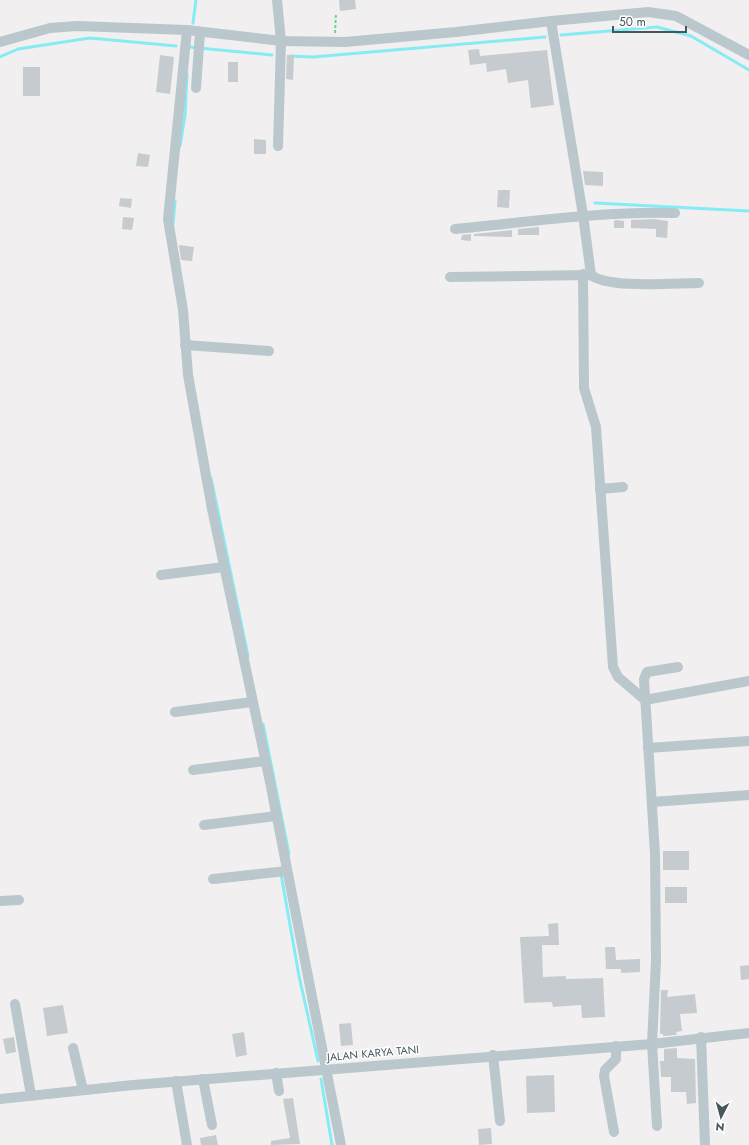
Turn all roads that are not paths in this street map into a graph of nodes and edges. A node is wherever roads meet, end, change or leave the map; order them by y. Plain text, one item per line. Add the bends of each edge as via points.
1 (277, 0) edge
2 (551, 21) junction
3 (186, 30) junction
4 (200, 32) junction
5 (281, 41) junction
6 (0, 42) edge
7 (749, 55) edge
8 (196, 88) dead end
9 (278, 146) dead end
10 (675, 213) dead end
11 (583, 215) junction
12 (455, 229) dead end
13 (587, 274) junction
14 (450, 277) dead end
15 (699, 283) dead end
16 (185, 346) junction
17 (269, 351) dead end
18 (622, 487) dead end
19 (600, 489) junction
20 (224, 567) junction
21 (161, 575) dead end
22 (678, 667) dead end
23 (749, 681) edge
24 (645, 700) junction
25 (252, 702) junction
26 (175, 712) dead end
27 (749, 741) edge
28 (648, 748) junction
29 (265, 761) junction
30 (193, 770) dead end
31 (749, 795) edge
32 (652, 802) junction
33 (276, 816) junction
34 (204, 825) dead end
35 (287, 871) junction
36 (213, 879) dead end
37 (19, 900) dead end
38 (0, 901) edge
39 (15, 1004) dead end
40 (749, 1033) edge
41 (701, 1037) junction
42 (652, 1044) junction
43 (616, 1046) junction
44 (73, 1048) dead end
45 (493, 1055) junction
46 (328, 1069) junction
47 (276, 1073) junction
48 (203, 1079) junction
49 (176, 1081) junction
50 (83, 1090) junction
51 (279, 1091) dead end
52 (32, 1095) junction
53 (0, 1099) edge
54 (500, 1121) dead end
55 (212, 1125) dead end
56 (657, 1126) dead end
57 (614, 1132) dead end
58 (187, 1145) edge
59 (341, 1145) edge
60 (705, 1145) edge

1 - 5 street
2 - 5 street via 334,42
2 - 7 street via 631,13 668,14
2 - 11 street
3 - 4 street
3 - 6 street via 110,26 62,27 34,31
3 - 16 street via 168,219 183,310
4 - 5 street
4 - 8 street
5 - 9 street
10 - 11 street
11 - 12 street
11 - 13 street
13 - 14 street
13 - 15 street via 614,283
13 - 19 street via 584,388 595,423
16 - 17 street
16 - 20 street via 202,458
18 - 19 street
19 - 24 street via 613,667 618,677
20 - 21 street
20 - 25 street
22 - 24 street via 646,672
23 - 24 street
24 - 28 street
25 - 26 street
25 - 29 street
27 - 28 street
28 - 32 street
29 - 30 street
29 - 33 street
31 - 32 street
32 - 42 street via 656,961
33 - 34 street
33 - 35 street
35 - 36 street
35 - 46 street
37 - 38 street
39 - 52 street
40 - 41 street, JALAN KARYA TANI
41 - 42 street, JALAN KARYA TANI
41 - 60 street
42 - 43 street, JALAN KARYA TANI
42 - 56 street
43 - 45 street, JALAN KARYA TANI
43 - 57 street via 616,1059 605,1070 604,1076
44 - 50 street
45 - 46 street, JALAN KARYA TANI
45 - 54 street
46 - 47 street, JALAN KARYA TANI
46 - 59 street
47 - 48 street, JALAN KARYA TANI
47 - 51 street
48 - 49 street, JALAN KARYA TANI
48 - 55 street
49 - 50 street, JALAN KARYA TANI
49 - 58 street
50 - 52 street, JALAN KARYA TANI
52 - 53 street, JALAN KARYA TANI

